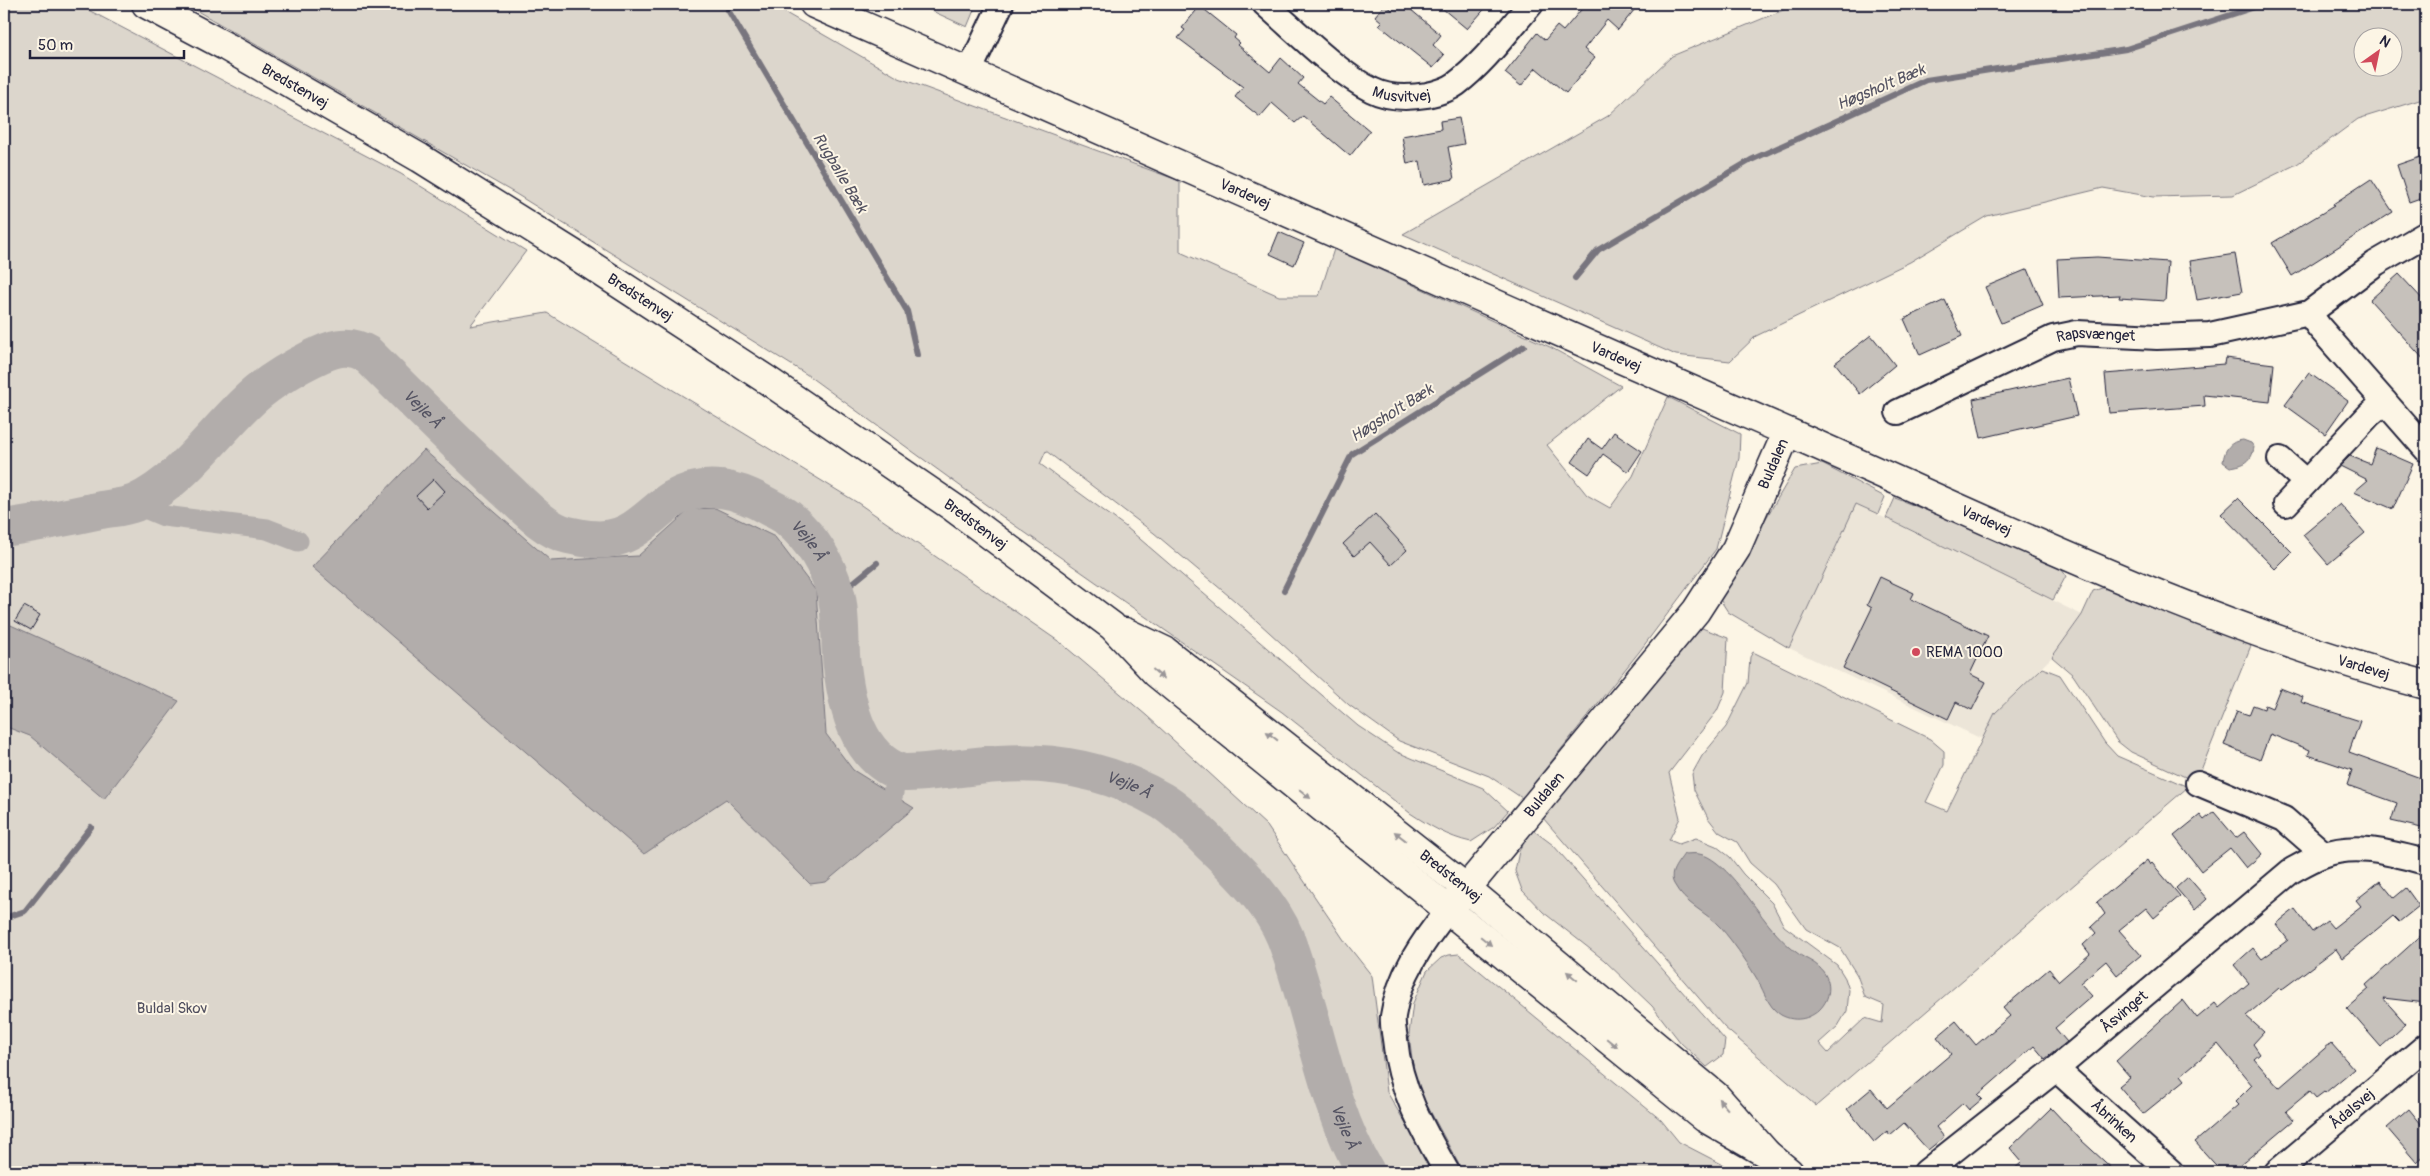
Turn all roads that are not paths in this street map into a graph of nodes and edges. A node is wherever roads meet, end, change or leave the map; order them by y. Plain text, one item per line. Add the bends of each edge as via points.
1 (146, 4) edge
2 (814, 4) edge
3 (1001, 4) edge
4 (1265, 4) edge
5 (1531, 4) edge
6 (969, 72) junction
7 (2426, 234) edge
8 (2309, 312) junction
9 (2385, 402) junction
10 (1898, 412) dead end
11 (1787, 432) junction
12 (2426, 449) edge
13 (2280, 459) dead end
14 (2306, 482) junction
15 (2286, 504) dead end
16 (1112, 626) junction
17 (2426, 685) edge
18 (2198, 783) dead end
19 (2324, 854) junction
20 (2426, 862) edge
21 (1466, 888) junction
22 (1448, 910) junction
23 (2426, 1046) edge
24 (2056, 1069) junction
25 (1767, 1154) junction
26 (1447, 1172) edge
27 (1789, 1172) edge
28 (1926, 1172) edge
29 (2170, 1172) edge
30 (2277, 1172) edge

1 - 16 main road, Bredstenvej via 420,158 572,253 767,380 930,492
2 - 6 main road, Vardevej
3 - 6 street
4 - 5 street, Musvitvej via 1349,76 1372,90 1393,96 1438,93 1454,85 1481,62
6 - 11 main road, Vardevej
7 - 8 street, Rapsvænget via 2376,263
8 - 9 street
8 - 10 street, Rapsvænget via 2210,335 2157,337 2077,333 2053,338
9 - 12 street
9 - 14 street
11 - 17 main road, Vardevej via 2185,605 2369,670
11 - 21 main road, Buldalen via 1736,549 1696,611
13 - 14 street
14 - 15 street
21 -> 16 main road, Bredstenvej via 1166,651
16 -> 22 main road, Bredstenvej via 1156,673
18 - 19 street via 2284,819
19 - 20 street, Åsvinget via 2374,849
19 - 24 street, Åsvinget via 2291,870
21 - 22 main road, Buldalen
25 -> 21 main road, Bredstenvej via 1716,1096
22 -> 25 main road, Bredstenvej via 1705,1118
22 - 26 street, Buldalen via 1403,978 1393,1018 1396,1059 1406,1092 1421,1128
23 - 30 street, Ådalsvej
24 - 28 street, Åsvinget
24 - 29 street, Åbrinken
25 - 27 main road, Bredstenvej

